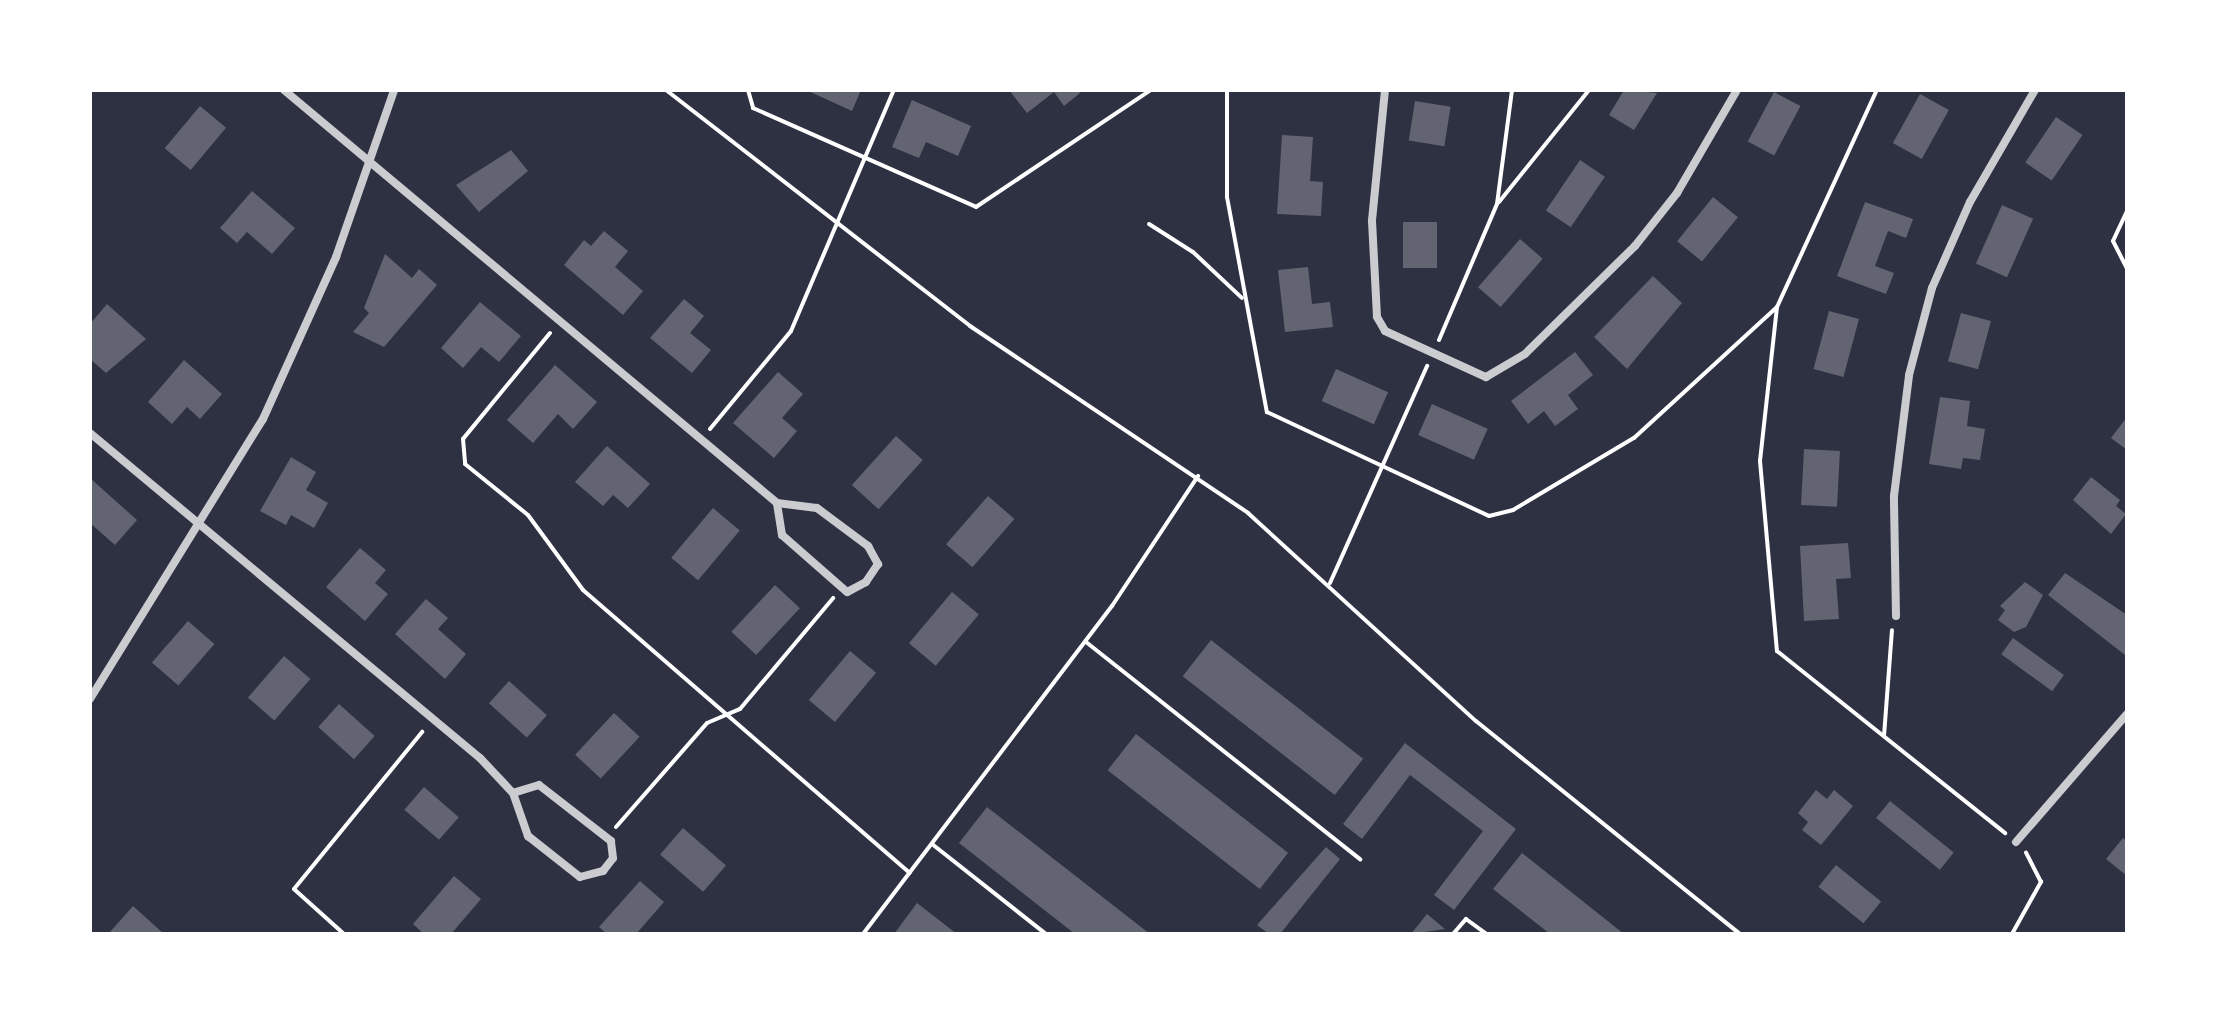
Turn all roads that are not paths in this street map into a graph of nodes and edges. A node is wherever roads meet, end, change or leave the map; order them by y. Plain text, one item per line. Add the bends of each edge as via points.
1 (284, 90) edge
2 (394, 90) edge
3 (1385, 90) edge
4 (1737, 90) edge
5 (2035, 90) edge
6 (369, 163) junction
7 (90, 433) edge
8 (777, 503) junction
9 (201, 528) junction
10 (1896, 616) road end
11 (90, 699) edge
12 (2127, 714) edge
13 (513, 793) junction
14 (2016, 842) road end

1 - 6 street
2 - 6 street
3 - 4 street via 1372,221 1377,317 1385,331 1486,377 1525,354 1677,193
5 - 10 street via 1970,202 1932,288 1909,375 1894,496
6 - 8 street
6 - 9 street via 303,338
7 - 9 street
8 - 8 street via 817,508 868,546 878,564 866,582 847,592 841,588 782,535
9 - 11 street
9 - 13 street
12 - 14 street
13 - 13 street via 539,785 607,838 613,858 603,871 580,877 528,836

